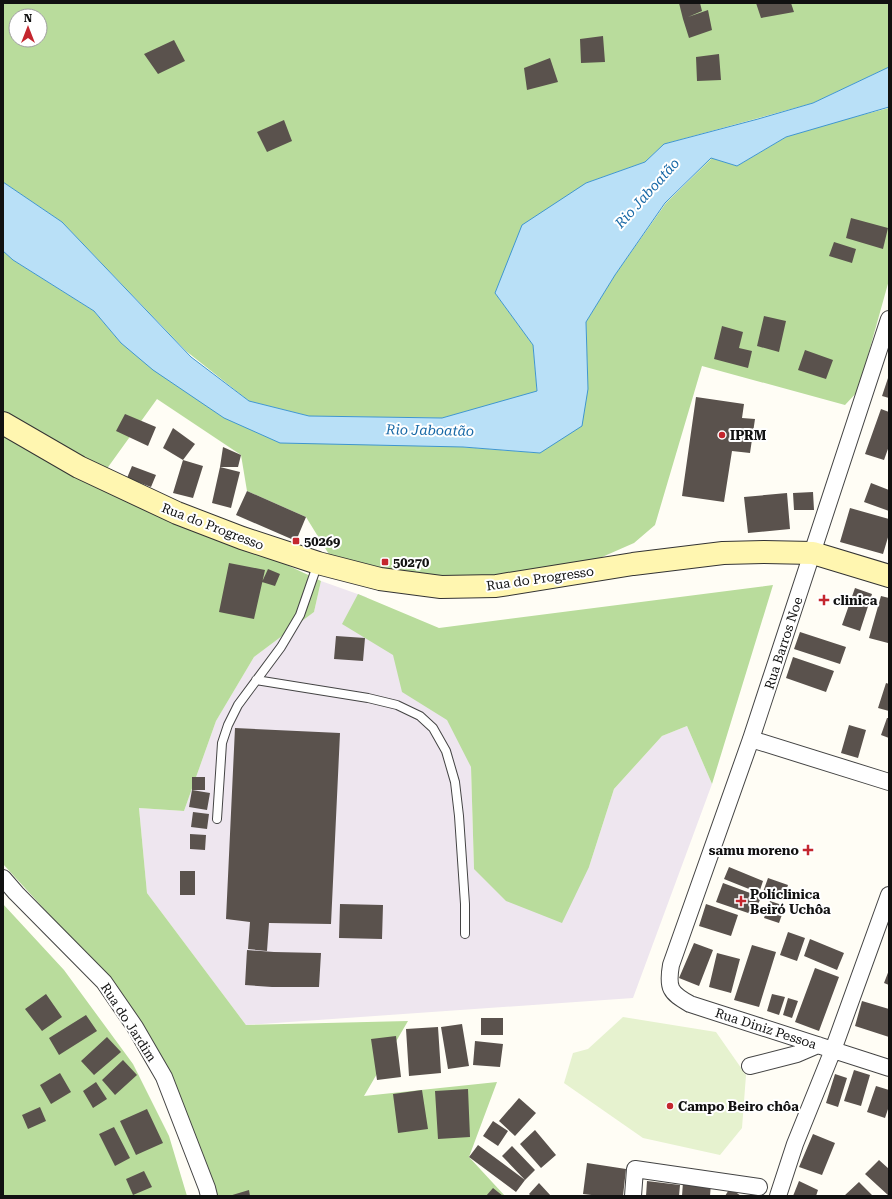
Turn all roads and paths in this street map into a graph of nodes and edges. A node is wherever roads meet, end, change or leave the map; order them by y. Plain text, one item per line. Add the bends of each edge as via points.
1 (889, 319) edge
2 (3, 423) edge
3 (812, 553) junction
4 (318, 563) junction
5 (889, 576) edge
6 (256, 680) junction
7 (751, 739) junction
8 (889, 782) edge
9 (217, 819) dead end
10 (3, 878) edge
11 (889, 895) edge
12 (465, 934) dead end
13 (671, 965) joint
14 (825, 1047) junction
15 (750, 1066) dead end
16 (889, 1068) edge
17 (759, 1187) dead end
18 (209, 1196) edge
19 (633, 1196) edge
20 (778, 1196) edge

1 - 3 street, Rua Barros Noe
2 - 4 street, Rua do Progresso via 79,467 177,513
3 - 4 street, Rua do Progresso via 716,554 633,564 496,586 441,587 380,579
3 - 5 street, Rua do Progresso
3 - 7 street, Rua Barros Noe
4 - 6 lane via 300,615 281,647
6 - 9 lane via 238,705 222,743
6 - 12 lane via 397,705 420,716 433,728 446,751 455,782
7 - 8 street
7 - 13 street, Rua Barros Noe
10 - 18 street, Rua do Jardim via 104,982 135,1027 164,1077
11 - 14 street
13 - 14 street, Rua Diniz Pessoa via 671,989 674,994 690,1004
14 - 15 street
14 - 16 street, Rua Diniz Pessoa
14 - 20 street
17 - 19 street via 635,1169

